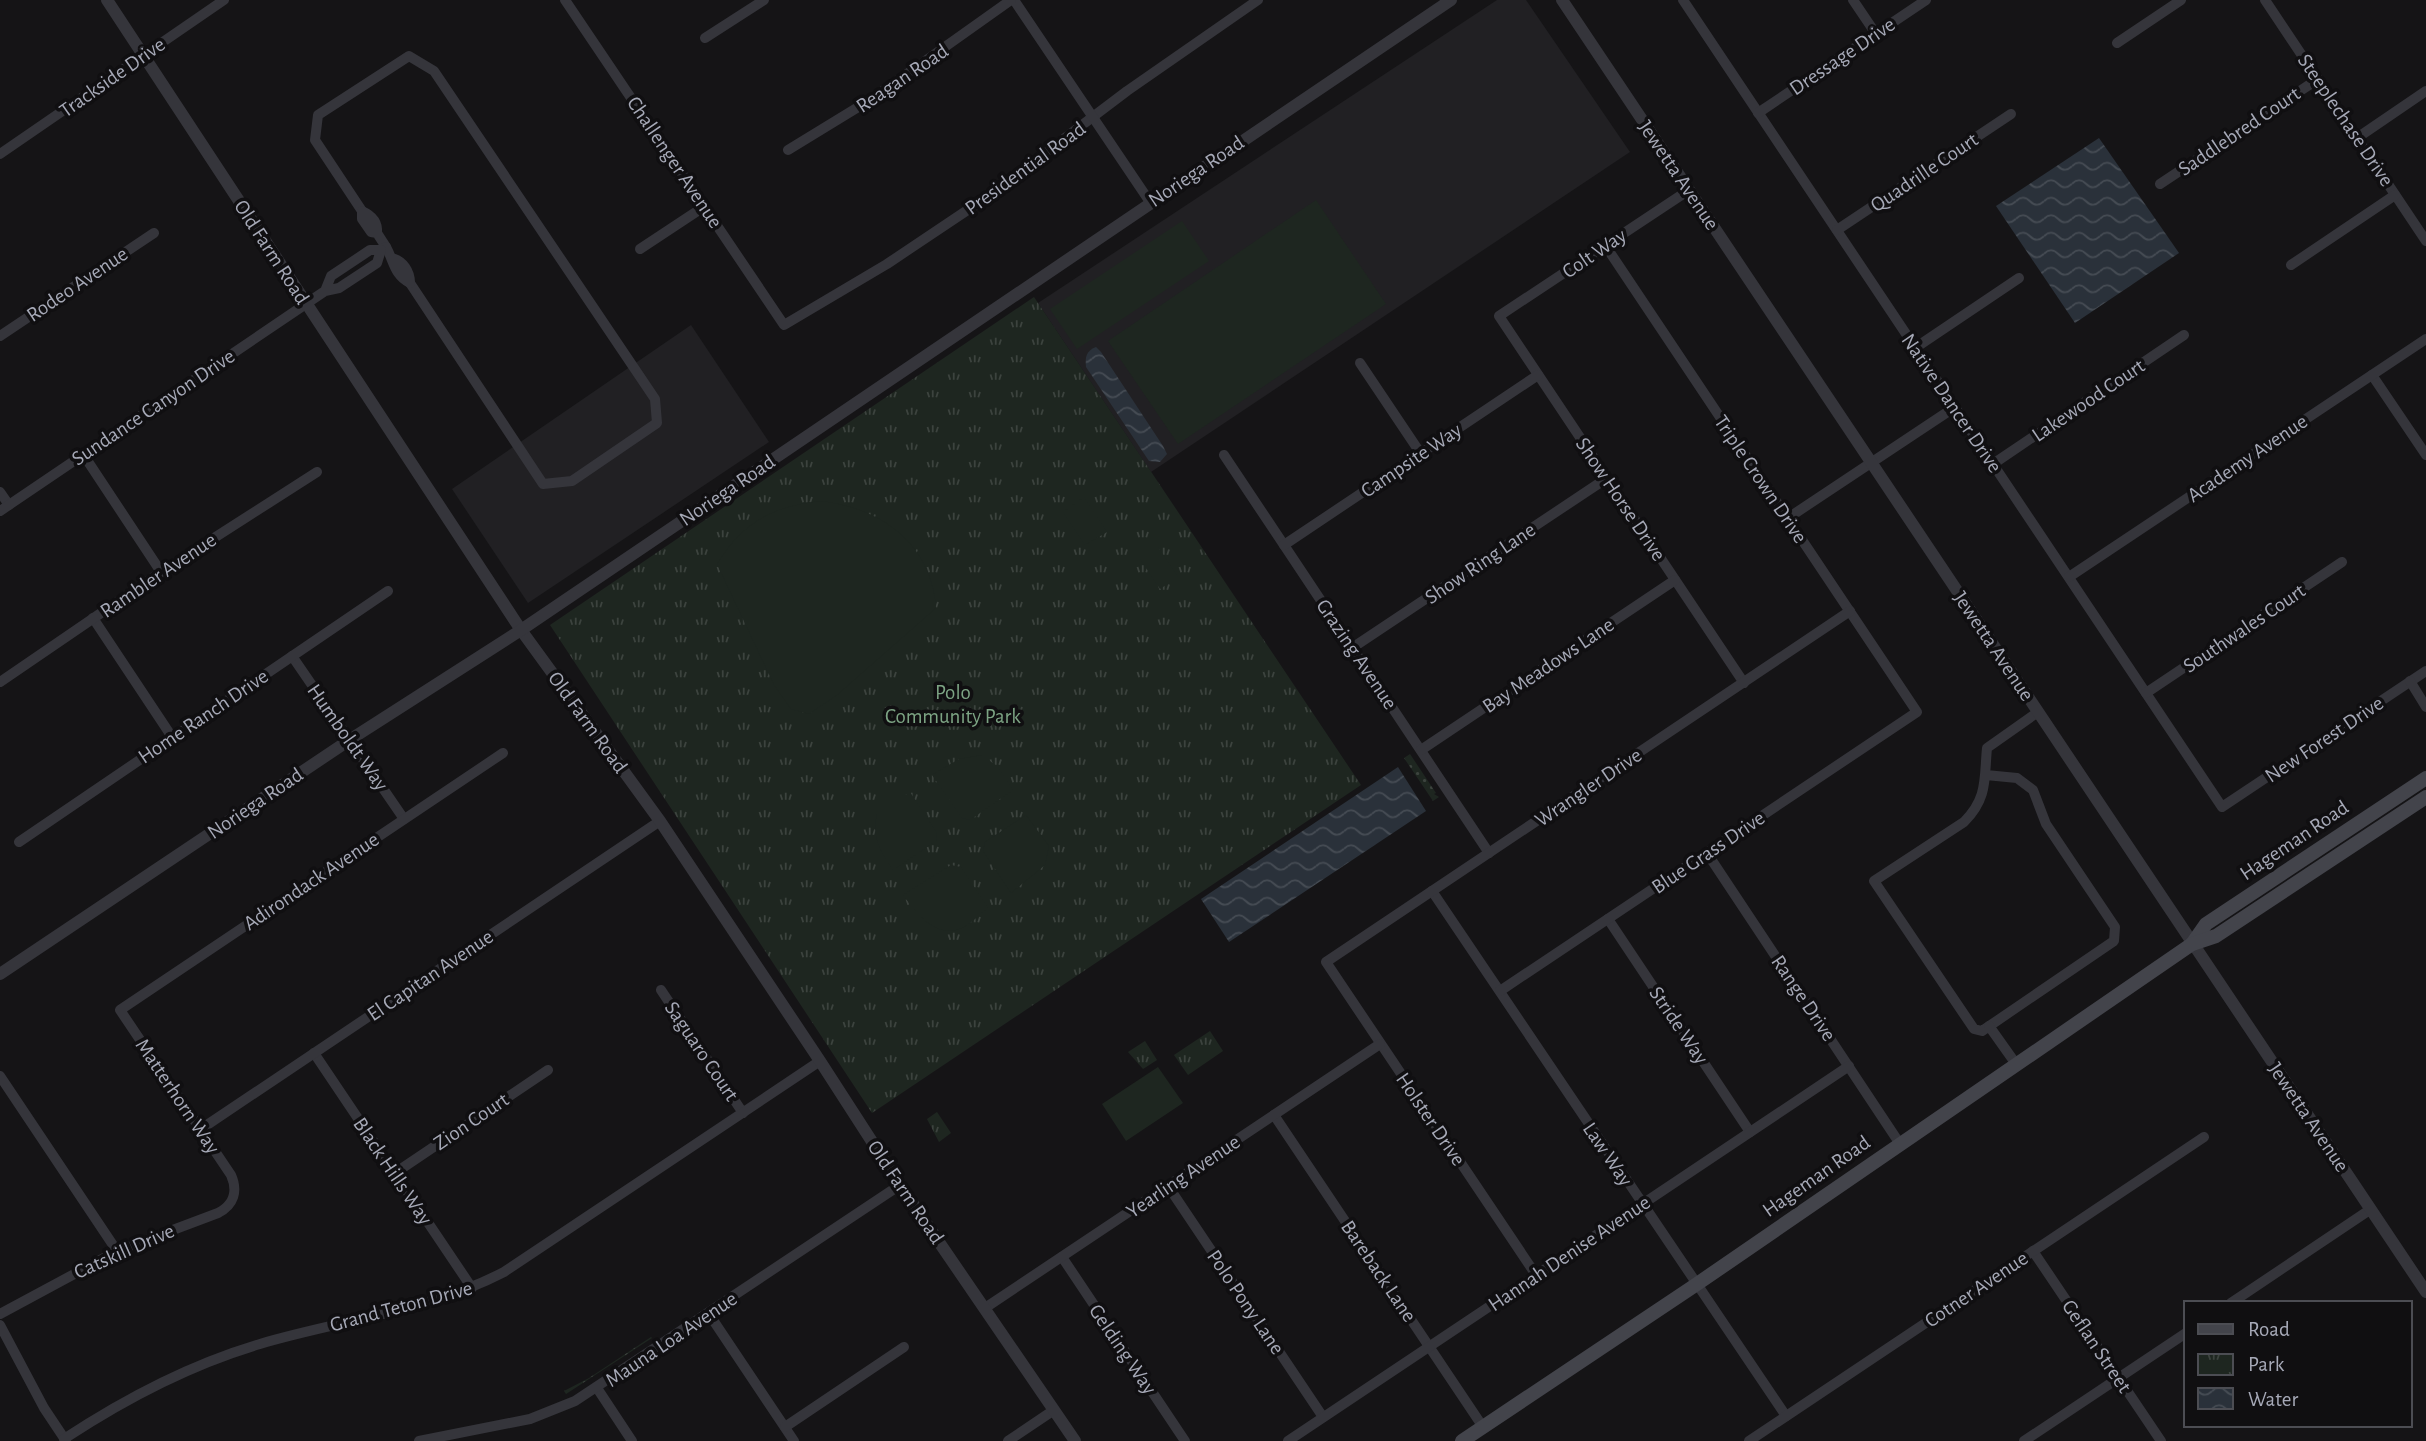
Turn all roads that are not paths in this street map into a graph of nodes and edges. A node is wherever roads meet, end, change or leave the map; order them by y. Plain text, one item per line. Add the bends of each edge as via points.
1 (107, 0) edge
2 (224, 0) edge
3 (565, 0) edge
4 (764, 0) edge
5 (1013, 0) edge
6 (1258, 0) edge
7 (1451, 0) edge
8 (1562, 0) edge
9 (1682, 0) edge
10 (1853, 0) edge
11 (1926, 0) edge
12 (2181, 0) edge
13 (2265, 0) edge
14 (1875, 34) junction
15 (705, 38) dead end
16 (2117, 43) dead end
17 (143, 55) junction
18 (2318, 79) junction
19 (2426, 92) edge
20 (1758, 113) junction
21 (2011, 114) dead end
22 (1093, 117) junction
23 (2357, 138) junction
24 (788, 150) dead end
25 (0, 154) edge
26 (2160, 184) dead end
27 (1689, 190) junction
28 (2395, 195) junction
29 (1150, 202) junction
30 (705, 206) junction
31 (1837, 230) junction
32 (153, 233) dead end
33 (2426, 241) edge
34 (1605, 245) junction
35 (384, 249) junction
36 (640, 249) dead end
37 (2291, 265) dead end
38 (2020, 278) dead end
39 (306, 304) junction
40 (1499, 316) joint
41 (784, 325) joint
42 (2184, 335) dead end
43 (0, 336) edge
44 (2426, 339) edge
45 (1915, 348) junction
46 (1360, 363) dead end
47 (2372, 374) junction
48 (1538, 375) junction
49 (1955, 407) junction
50 (83, 454) junction
51 (1421, 454) junction
52 (1224, 455) dead end
53 (2426, 455) edge
54 (1871, 463) junction
55 (1993, 464) junction
56 (317, 472) dead end
57 (1607, 478) junction
58 (0, 492) edge
59 (4, 508) edge
60 (1788, 518) junction
61 (1284, 545) junction
62 (2342, 562) dead end
63 (161, 572) junction
64 (2069, 577) junction
65 (1675, 580) junction
66 (388, 591) dead end
67 (1850, 611) junction
68 (93, 618) junction
69 (521, 630) junction
70 (1353, 648) junction
71 (292, 656) junction
72 (2426, 671) edge
73 (2410, 681) junction
74 (0, 682) edge
75 (1744, 682) junction
76 (2146, 693) junction
77 (2426, 707) edge
78 (1917, 712) joint
79 (2038, 712) junction
80 (172, 737) junction
81 (351, 739) junction
82 (1421, 750) junction
83 (503, 752) dead end
84 (1986, 775) junction
85 (2426, 778) edge
86 (2426, 797) edge
87 (2222, 807) joint
88 (404, 819) junction
89 (660, 821) junction
90 (19, 842) dead end
91 (1489, 853) junction
92 (1707, 853) junction
93 (1432, 891) junction
94 (1608, 919) junction
95 (2192, 944) junction
96 (1326, 962) joint
97 (0, 974) edge
98 (661, 990) dead end
99 (1500, 992) junction
100 (120, 1010) joint
101 (1989, 1026) junction
102 (1381, 1044) junction
103 (314, 1053) junction
104 (820, 1061) junction
105 (2016, 1064) junction
106 (1849, 1066) junction
107 (548, 1070) dead end
108 (0, 1076) edge
109 (743, 1113) junction
110 (1274, 1115) junction
111 (201, 1129) junction
112 (1750, 1132) junction
113 (2204, 1137) dead end
114 (1900, 1144) junction
115 (394, 1173) junction
116 (234, 1182) joint
117 (900, 1185) junction
118 (1168, 1186) junction
119 (1642, 1204) junction
120 (2371, 1209) junction
121 (117, 1251) junction
122 (2033, 1251) junction
123 (1062, 1257) junction
124 (1536, 1275) junction
125 (1697, 1284) junction
126 (472, 1288) junction
127 (2426, 1292) edge
128 (2234, 1301) edge
129 (985, 1308) junction
130 (0, 1314) edge
131 (709, 1314) junction
132 (0, 1325) edge
133 (2184, 1334) edge
134 (1429, 1346) junction
135 (904, 1347) dead end
136 (2118, 1378) junction
137 (597, 1388) junction
138 (1054, 1410) junction
139 (1786, 1416) junction
140 (1323, 1418) junction
141 (785, 1427) junction
142 (1483, 1427) junction
143 (65, 1440) edge
144 (419, 1441) edge
145 (632, 1441) edge
146 (794, 1441) edge
147 (1008, 1441) edge
148 (1075, 1441) edge
149 (1185, 1441) edge
150 (1288, 1441) edge
151 (1462, 1441) edge
152 (1749, 1441) edge
153 (2024, 1441) edge
154 (2161, 1441) edge

1 - 17 street, Old Farm Road
2 - 17 street, Trackside Drive
3 - 30 street, Challenger Avenue
4 - 15 street
5 - 22 street
5 - 24 street, Reagan Road via 895,83
6 - 22 street, Presidential Road
7 - 29 street, Noriega Road
8 - 27 street, Jewetta Avenue
9 - 20 street, Native Dancer Drive
10 - 14 street
11 - 14 street, Dressage Drive
12 - 16 street
13 - 18 street, Steeplechase Drive
14 - 20 street, Dressage Drive
17 - 25 street, Trackside Drive
17 - 39 street, Old Farm Road
18 - 23 street, Steeplechase Drive
18 - 26 street, Saddlebred Court
19 - 23 street
20 - 31 street, Native Dancer Drive
21 - 31 street, Quadrille Court
22 - 29 street
22 - 41 street, Presidential Road via 921,242
23 - 28 street, Steeplechase Drive
27 - 34 street, Colt Way
27 - 54 street, Jewetta Avenue
28 - 33 street, Steeplechase Drive
28 - 37 street
29 - 69 street, Noriega Road
30 - 36 street
30 - 41 street, Challenger Avenue
31 - 45 street, Native Dancer Drive
32 - 43 street, Rodeo Avenue
34 - 40 street, Colt Way
34 - 60 street, Triple Crown Drive
35 - 35 street via 543,484 572,481 657,423 655,398 434,71 409,56 318,116 315,140 362,211 378,227
35 - 39 street, Sundance Canyon Drive via 377,263
38 - 45 street
39 - 50 street, Sundance Canyon Drive
39 - 69 street, Old Farm Road
40 - 48 street, Show Horse Drive
42 - 55 street, Lakewood Court
44 - 47 street, Academy Avenue
45 - 49 street, Native Dancer Drive
46 - 51 street
47 - 53 street
47 - 64 street, Academy Avenue
48 - 51 street, Campsite Way
48 - 57 street, Show Horse Drive
49 - 54 street
49 - 55 street, Native Dancer Drive
50 - 59 street, Sundance Canyon Drive
50 - 63 street
51 - 61 street, Campsite Way
52 - 61 street, Grazing Avenue
54 - 60 street
54 - 79 street, Jewetta Avenue
55 - 64 street, Native Dancer Drive
56 - 63 street, Rambler Avenue
57 - 65 street, Show Horse Drive
57 - 70 street, Show Ring Lane
58 - 59 street
60 - 67 street, Triple Crown Drive
61 - 70 street, Grazing Avenue
62 - 76 street, Southwales Court
63 - 68 street, Rambler Avenue
64 - 76 street, Native Dancer Drive
65 - 75 street, Show Horse Drive
65 - 82 street, Bay Meadows Lane
66 - 71 street, Home Ranch Drive
67 - 75 street, Wrangler Drive
67 - 78 street, Triple Crown Drive
68 - 74 street, Rambler Avenue
68 - 80 street
69 - 81 street, Noriega Road
69 - 89 street, Old Farm Road
70 - 82 street, Grazing Avenue
71 - 80 street, Home Ranch Drive
71 - 81 street, Humboldt Way
72 - 73 street, New Forest Drive
73 - 77 street
73 - 87 street, New Forest Drive
75 - 91 street, Wrangler Drive
76 - 87 street, Native Dancer Drive
78 - 92 street, Blue Grass Drive
79 - 84 street via 1987,748
79 - 95 street, Jewetta Avenue
80 - 90 street, Home Ranch Drive
81 - 88 street, Humboldt Way
81 - 97 street, Noriega Road
82 - 91 street, Grazing Avenue
83 - 88 street, Adirondack Avenue
84 - 101 street via 1981,798 1964,822 1874,881 1974,1029 1982,1031
84 - 101 street via 2017,778 2033,790 2046,824 2116,934 2114,941
85 - 95 main road, Hageman Road via 2206,924
86 - 95 main road, Hageman Road via 2216,936
88 - 100 street, Adirondack Avenue
89 - 103 street, El Capitan Avenue
89 - 104 street, Old Farm Road
91 - 93 street, Wrangler Drive
92 - 94 street, Blue Grass Drive
92 - 106 street, Range Drive
93 - 96 street, Wrangler Drive
93 - 99 street, Law Way
94 - 99 street, Blue Grass Drive
94 - 112 street, Stride Way
95 - 105 main road, Hageman Road
95 - 120 street, Jewetta Avenue
96 - 102 street, Holster Drive
98 - 109 street, Saguaro Court
99 - 119 street, Law Way
100 - 111 street, Matterhorn Way
101 - 105 street
102 - 110 street, Yearling Avenue
102 - 124 street, Holster Drive
103 - 111 street, El Capitan Avenue
103 - 115 street, Black Hills Way
104 - 109 street, Grand Teton Drive
104 - 117 street, Old Farm Road
105 - 114 main road, Hageman Road
106 - 112 street, Hannah Denise Avenue
106 - 114 street, Range Drive
107 - 115 street, Zion Court
108 - 121 street
109 - 126 street, Grand Teton Drive via 505,1272
110 - 118 street, Yearling Avenue
110 - 134 street, Bareback Lane
111 - 116 street, Matterhorn Way
112 - 119 street, Hannah Denise Avenue
113 - 122 street, Cotner Avenue
114 - 125 main road, Hageman Road
115 - 126 street, Black Hills Way
116 - 121 street, Catskill Drive via 234,1198 224,1210
117 - 129 street, Old Farm Road
117 - 131 street, Mauna Loa Avenue
118 - 123 street, Yearling Avenue
118 - 140 street, Polo Pony Lane
119 - 124 street, Hannah Denise Avenue
119 - 125 street, Law Way
120 - 127 street, Jewetta Avenue
120 - 128 street
121 - 130 street, Catskill Drive
122 - 136 street, Geflan Street
122 - 139 street, Cotner Avenue
123 - 129 street, Yearling Avenue
123 - 149 street, Gelding Way
124 - 134 street, Hannah Denise Avenue
125 - 139 street, Law Way
125 - 142 main road, Hageman Road
126 - 143 street, Grand Teton Drive via 230,1353 158,1383
129 - 138 street, Old Farm Road
131 - 137 street, Mauna Loa Avenue
131 - 141 street
132 - 143 street
133 - 136 street
134 - 140 street, Hannah Denise Avenue
134 - 142 street, Bareback Lane
135 - 141 street
136 - 153 street
136 - 154 street, Geflan Street
137 - 144 street, Mauna Loa Avenue via 530,1419
137 - 145 street
138 - 147 street
138 - 148 street, Old Farm Road
139 - 152 street, Cotner Avenue
140 - 150 street, Hannah Denise Avenue
141 - 146 street
142 - 151 main road, Hageman Road

